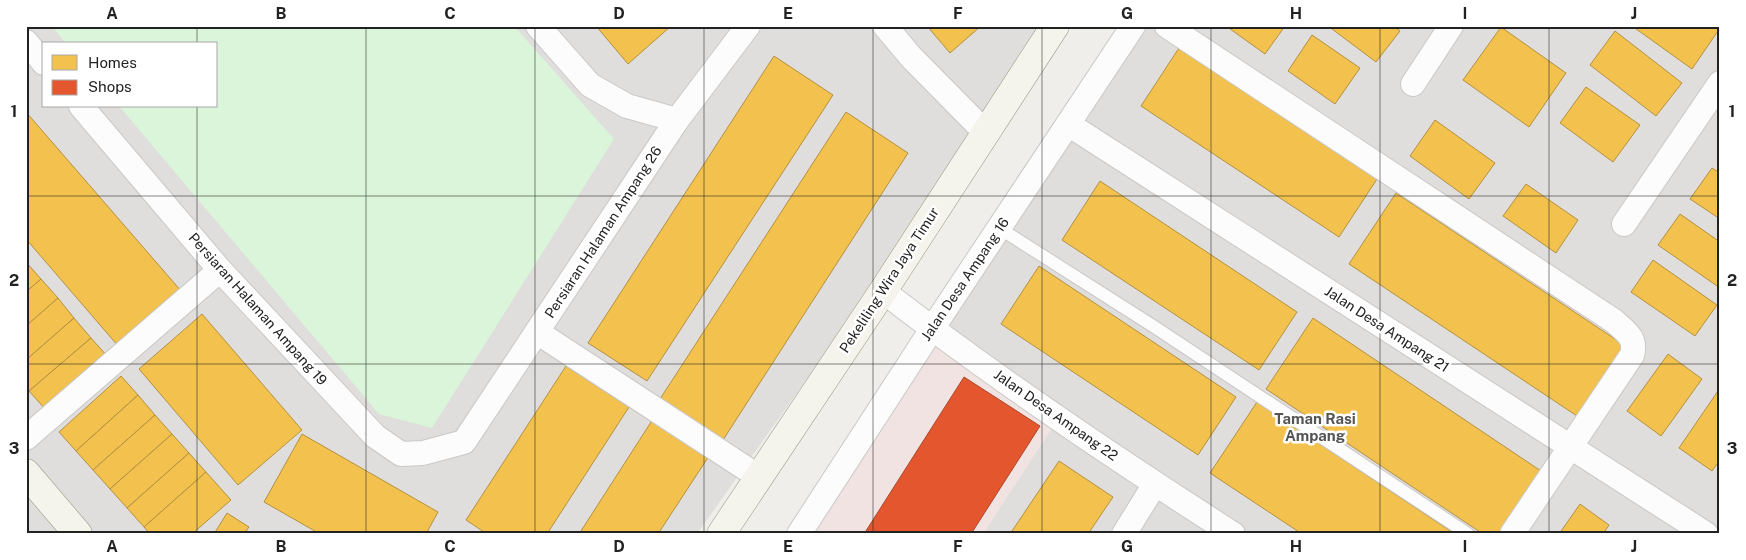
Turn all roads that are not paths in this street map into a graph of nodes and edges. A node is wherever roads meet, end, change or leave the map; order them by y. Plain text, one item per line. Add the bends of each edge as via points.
1 (538, 26) edge
2 (748, 26) edge
3 (885, 26) edge
4 (1055, 26) edge
5 (1133, 26) edge
6 (1167, 26) edge
7 (1451, 26) edge
8 (26, 42) edge
9 (42, 61) edge
10 (1720, 83) edge
11 (1413, 84) dead end
12 (83, 108) edge
13 (677, 120) junction
14 (1068, 124) junction
15 (985, 132) junction
16 (1624, 224) dead end
17 (999, 228) junction
18 (220, 270) junction
19 (883, 291) junction
20 (932, 329) junction
21 (537, 332) junction
22 (26, 438) edge
23 (464, 442) joint
24 (1570, 446) junction
25 (26, 473) edge
26 (759, 477) junction
27 (1155, 484) junction
28 (1720, 528) edge
29 (78, 534) edge
30 (721, 534) edge
31 (799, 534) edge
32 (1124, 534) edge
33 (1233, 534) edge
34 (1468, 534) edge
35 (1512, 534) edge
36 (1706, 534) edge
37 (1716, 534) edge

1 - 13 street via 590,85 627,106
2 - 13 street, Persiaran Halaman Ampang 26
3 - 15 street
4 - 15 street, Pekeliling Wira Jaya Timur
5 - 14 street, Jalan Desa Ampang 16
6 - 24 street via 1614,321 1633,337 1632,355
7 - 11 street
8 - 9 street
10 - 16 street
12 - 18 street, Persiaran Halaman Ampang 19
13 - 21 street, Persiaran Halaman Ampang 26
14 - 17 street, Jalan Desa Ampang 16
14 - 24 street, Jalan Desa Ampang 21
15 - 19 street, Pekeliling Wira Jaya Timur
17 - 20 street, Jalan Desa Ampang 16
17 - 34 lane
18 - 22 street
18 - 23 street, Persiaran Halaman Ampang 19 via 375,436 401,454 423,453
19 - 20 street, Jalan Desa Ampang 22
19 - 26 street, Pekeliling Wira Jaya Timur
20 - 27 street, Jalan Desa Ampang 22
20 - 31 street, Jalan Desa Ampang 16
21 - 23 street, Persiaran Halaman Ampang 26
21 - 26 street
24 - 35 street
24 - 36 street, Jalan Desa Ampang 21
25 - 29 street
26 - 30 street, Pekeliling Wira Jaya Timur
27 - 32 street
27 - 33 street, Jalan Desa Ampang 22
28 - 37 street

